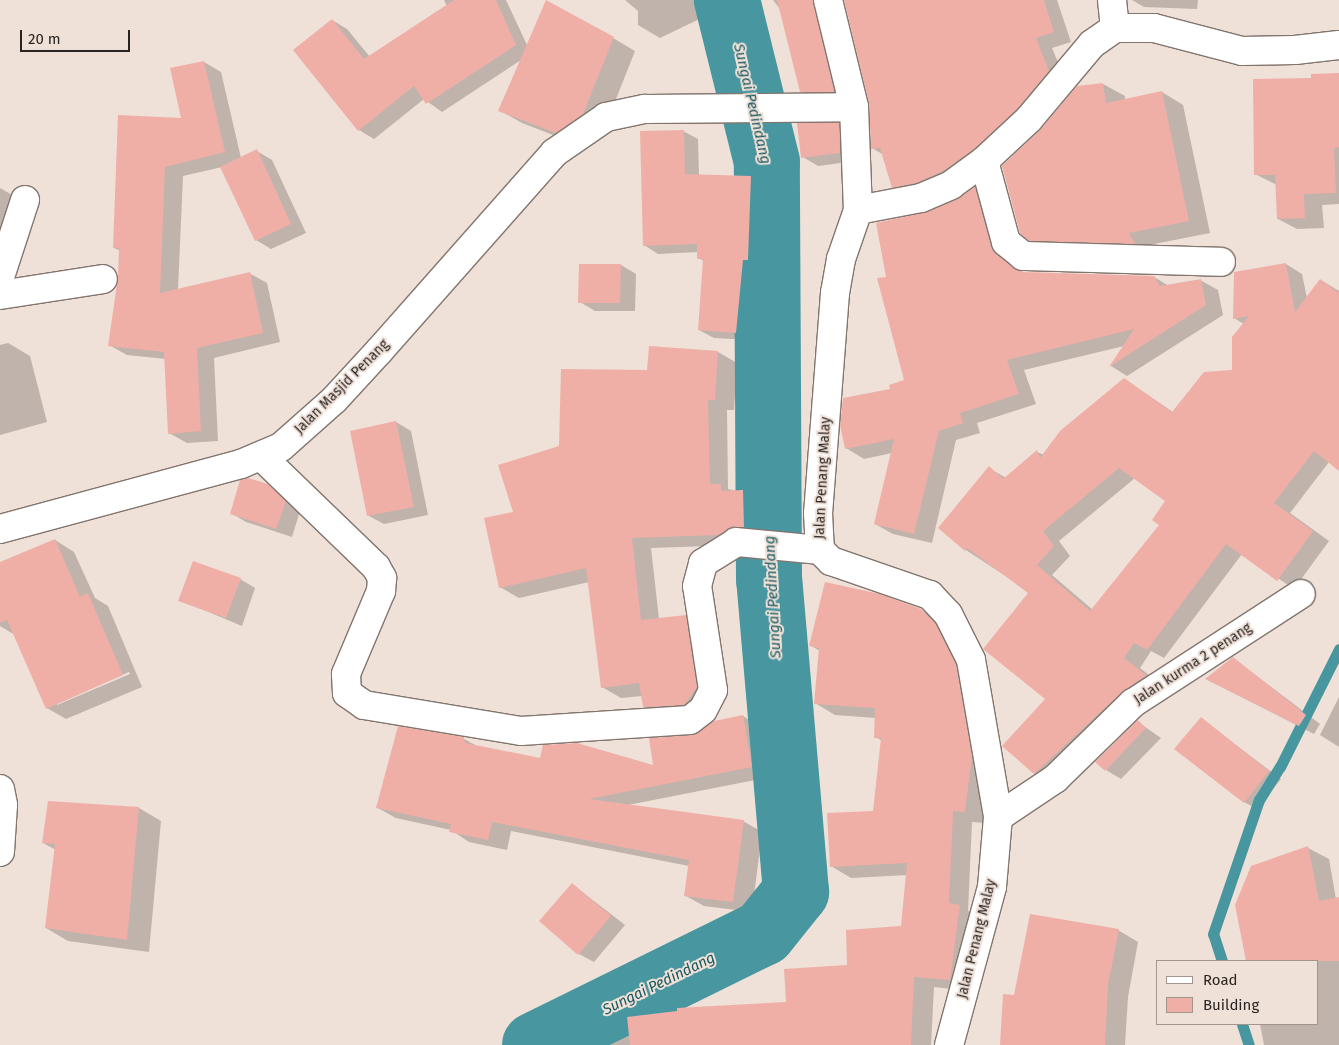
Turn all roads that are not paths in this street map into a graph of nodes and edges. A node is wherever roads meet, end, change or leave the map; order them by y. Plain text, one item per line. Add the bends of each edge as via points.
1 (828, 0) edge
2 (1112, 0) edge
3 (1115, 28) junction
4 (1339, 46) edge
5 (854, 107) junction
6 (984, 161) junction
7 (25, 200) dead end
8 (858, 210) junction
9 (1221, 262) dead end
10 (0, 276) edge
11 (103, 279) dead end
12 (0, 295) edge
13 (261, 456) junction
14 (0, 529) edge
15 (820, 550) junction
16 (1301, 594) dead end
17 (0, 789) edge
18 (998, 817) junction
19 (0, 852) edge
20 (949, 1045) edge

1 - 5 street, Jalan Penang Malay
2 - 3 street
3 - 4 street via 1154,28 1242,50
3 - 6 street via 1092,44 1029,119
5 - 8 street, Jalan Penang Malay
5 - 13 street, Jalan Masjid Penang via 645,109 606,118 554,153 334,400 281,447
6 - 8 street via 951,186 921,198
6 - 9 street via 1006,242 1024,256
7 - 10 street
8 - 15 street, Jalan Penang Malay via 841,259 835,293 818,513
11 - 12 street
13 - 14 street, Jalan Masjid Penang
13 - 15 street via 376,567 382,578 381,592 346,674 347,693 364,705 521,730 690,720 703,710 713,690 697,586 703,563 736,542
15 - 18 street, Jalan Penang Malay via 831,561 930,595 948,614 971,660
16 - 18 street, Jalan kurma 2 penang via 1132,702 1055,779
17 - 19 street via 4,805
18 - 20 street, Jalan Penang Malay via 992,887

